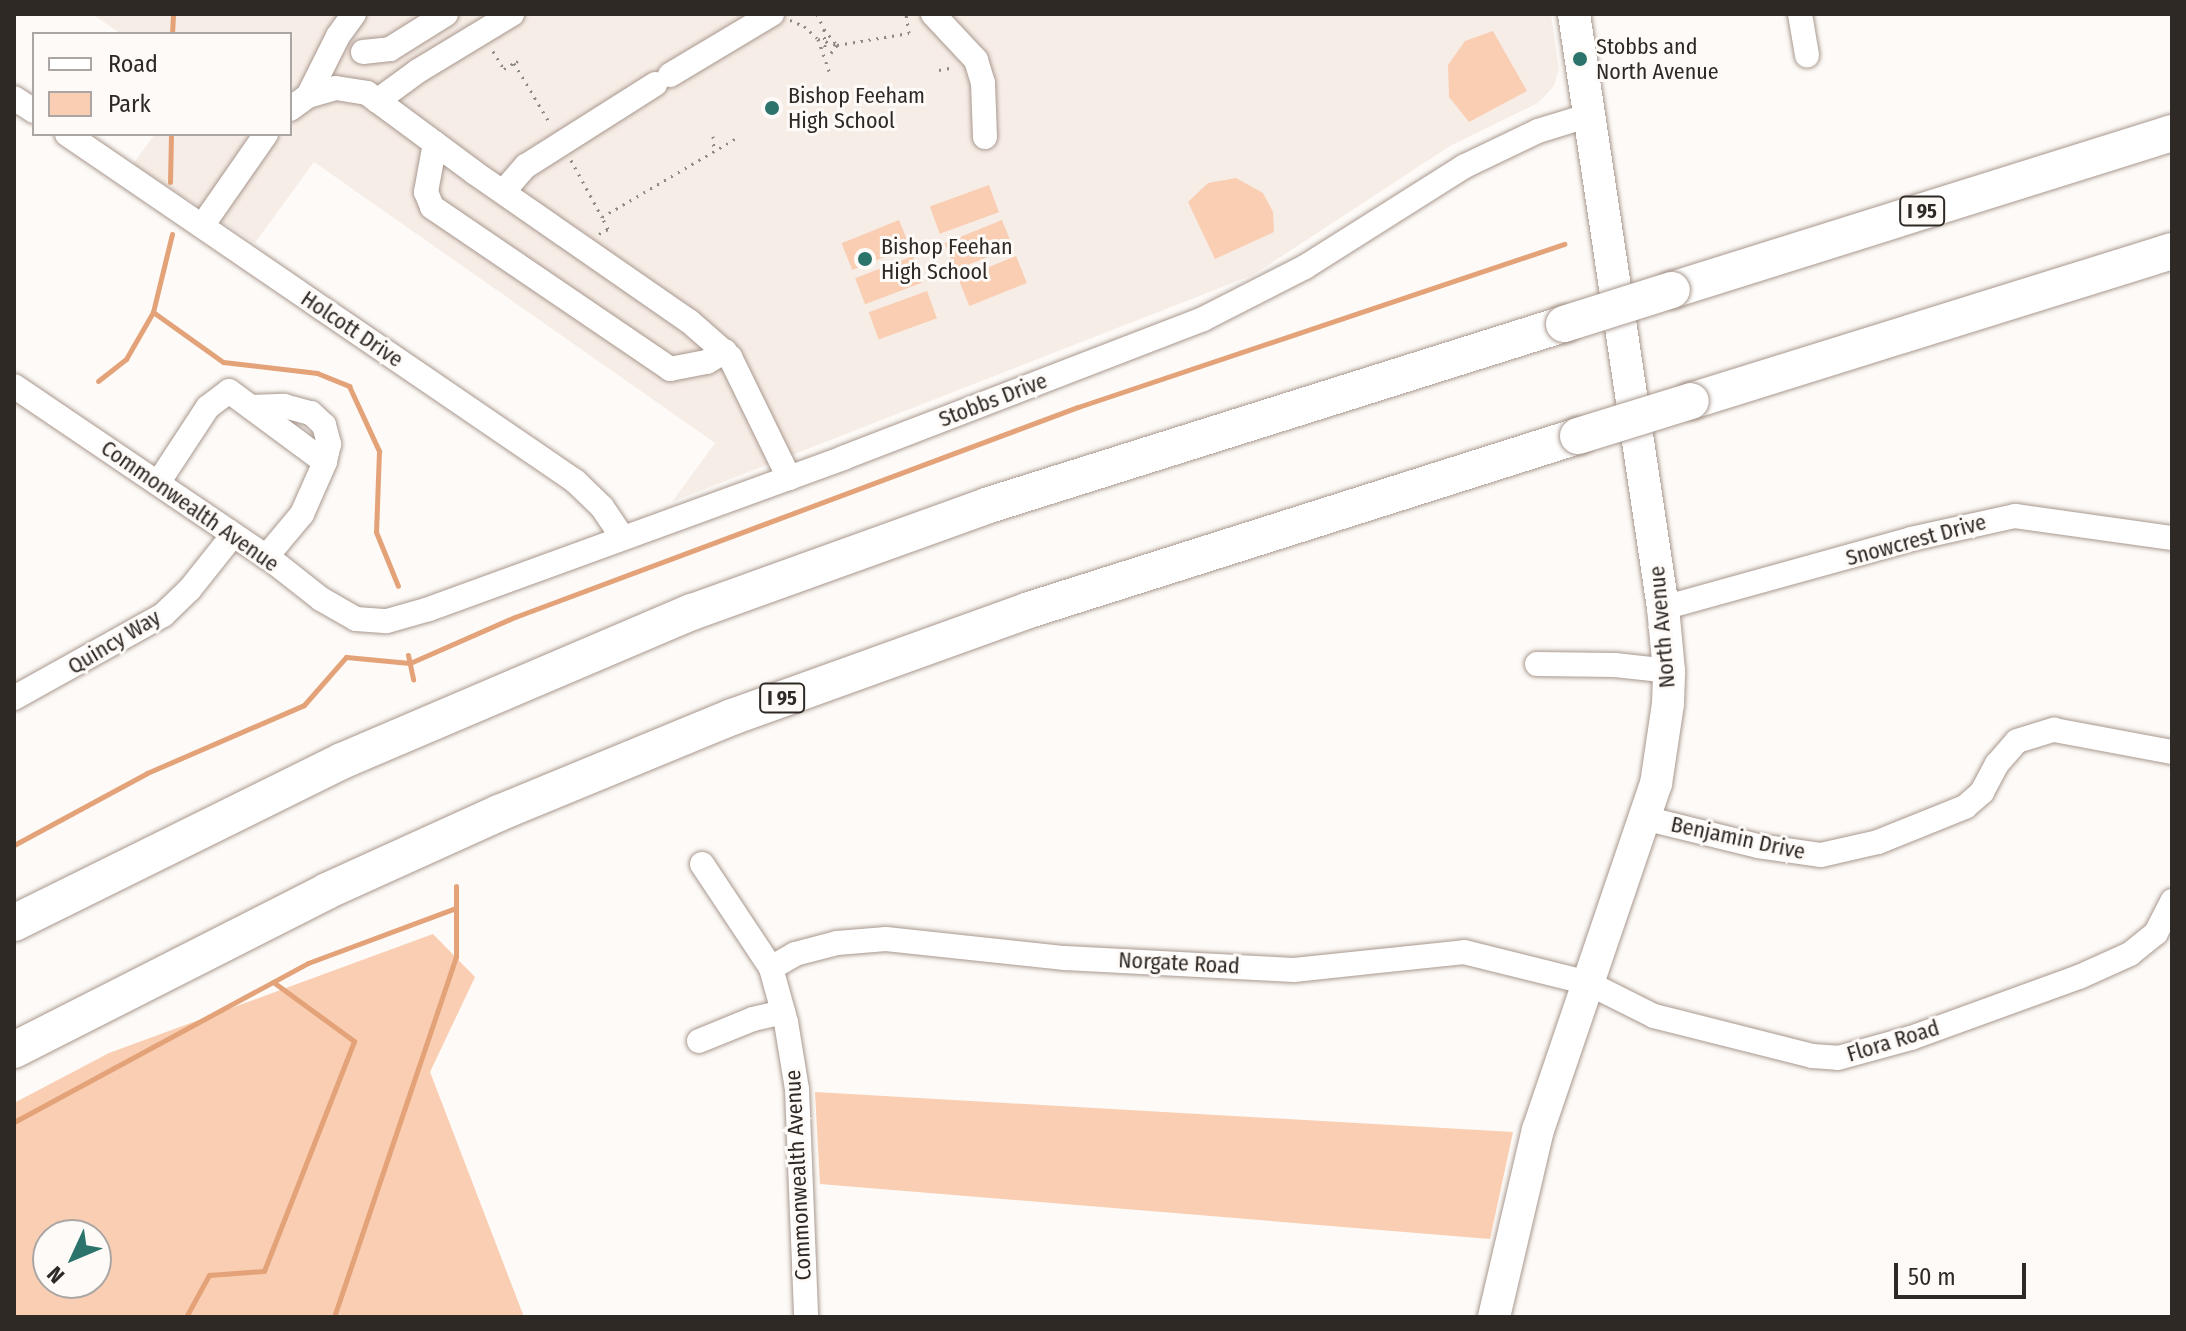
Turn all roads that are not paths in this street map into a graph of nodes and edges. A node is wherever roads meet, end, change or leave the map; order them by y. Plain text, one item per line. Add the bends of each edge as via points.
1 (354, 14) edge
2 (446, 14) edge
3 (512, 14) edge
4 (933, 14) edge
5 (1574, 14) edge
6 (1800, 14) edge
7 (778, 17) edge
8 (338, 36) junction
9 (363, 52) junction
10 (1807, 55) dead end
11 (366, 96) junction
12 (14, 98) edge
13 (299, 102) edge
14 (32, 110) edge
15 (1590, 115) junction
16 (2172, 133) edge
17 (70, 136) edge
18 (265, 136) edge
19 (985, 137) dead end
20 (435, 143) junction
21 (503, 192) junction
22 (202, 226) junction
23 (2172, 251) edge
24 (725, 351) junction
25 (14, 386) edge
26 (789, 478) junction
27 (158, 483) junction
28 (233, 535) junction
29 (623, 538) junction
30 (2172, 538) edge
31 (266, 557) junction
32 (1663, 608) junction
33 (368, 621) joint
34 (1537, 664) dead end
35 (1669, 671) junction
36 (14, 698) edge
37 (2172, 752) edge
38 (1644, 818) junction
39 (702, 864) dead end
40 (2172, 901) edge
41 (14, 923) edge
42 (771, 968) junction
43 (1588, 983) junction
44 (783, 1012) junction
45 (699, 1041) dead end
46 (14, 1050) edge
47 (806, 1317) edge
48 (1494, 1317) edge

1 - 8 street
2 - 9 street via 390,49
3 - 11 street
4 - 19 street via 976,60 983,83
5 - 15 main road, North Avenue
6 - 10 street
7 - 21 street via 663,80 526,166
8 - 9 street
8 - 13 street
9 - 11 street
11 - 13 street via 336,88
11 - 20 street
12 - 14 street
15 - 26 street, Stobbs Drive via 1538,131 1465,166 1305,267 1203,319
15 - 32 main road, North Avenue
16 - 41 highway, I 95, bridge via 989,505 692,612 342,761
17 - 22 street, Holcott Drive
18 - 22 street
20 - 21 street
20 - 24 street via 426,192 432,207 670,369 687,369
21 - 24 street
22 - 29 street, Holcott Drive via 575,481
23 - 46 highway, I 95, bridge via 1044,605 732,717 327,891
24 - 26 street
25 - 27 street, Commonwealth Avenue
26 - 29 street, Stobbs Drive
27 - 28 street, Commonwealth Avenue
27 - 31 street via 208,407 229,391 251,407 284,406 311,413 324,425 329,444 325,462 302,514
28 - 31 street, Commonwealth Avenue
28 - 36 street, Quincy Way via 163,615
29 - 33 street, Stobbs Drive via 429,609
30 - 32 street, Snowcrest Drive via 2015,516 1911,539
31 - 33 street, Commonwealth Avenue via 321,599
32 - 35 main road, North Avenue
34 - 35 street
35 - 38 main road, North Avenue via 1656,784
37 - 38 street, Benjamin Drive via 2054,730 2017,741 1982,792 1965,807 1878,842 1821,855 1758,846
38 - 43 main road, North Avenue
39 - 42 street, Commonwealth Avenue
40 - 43 street, Flora Road via 2156,933 2130,954 1911,1038 1838,1058 1654,1016
42 - 43 street, Norgate Road via 795,954 837,943 886,939 1065,958 1294,970 1464,952
42 - 44 street, Commonwealth Avenue
43 - 48 main road, North Avenue via 1538,1130
44 - 45 street
44 - 47 street, Commonwealth Avenue via 797,1089

